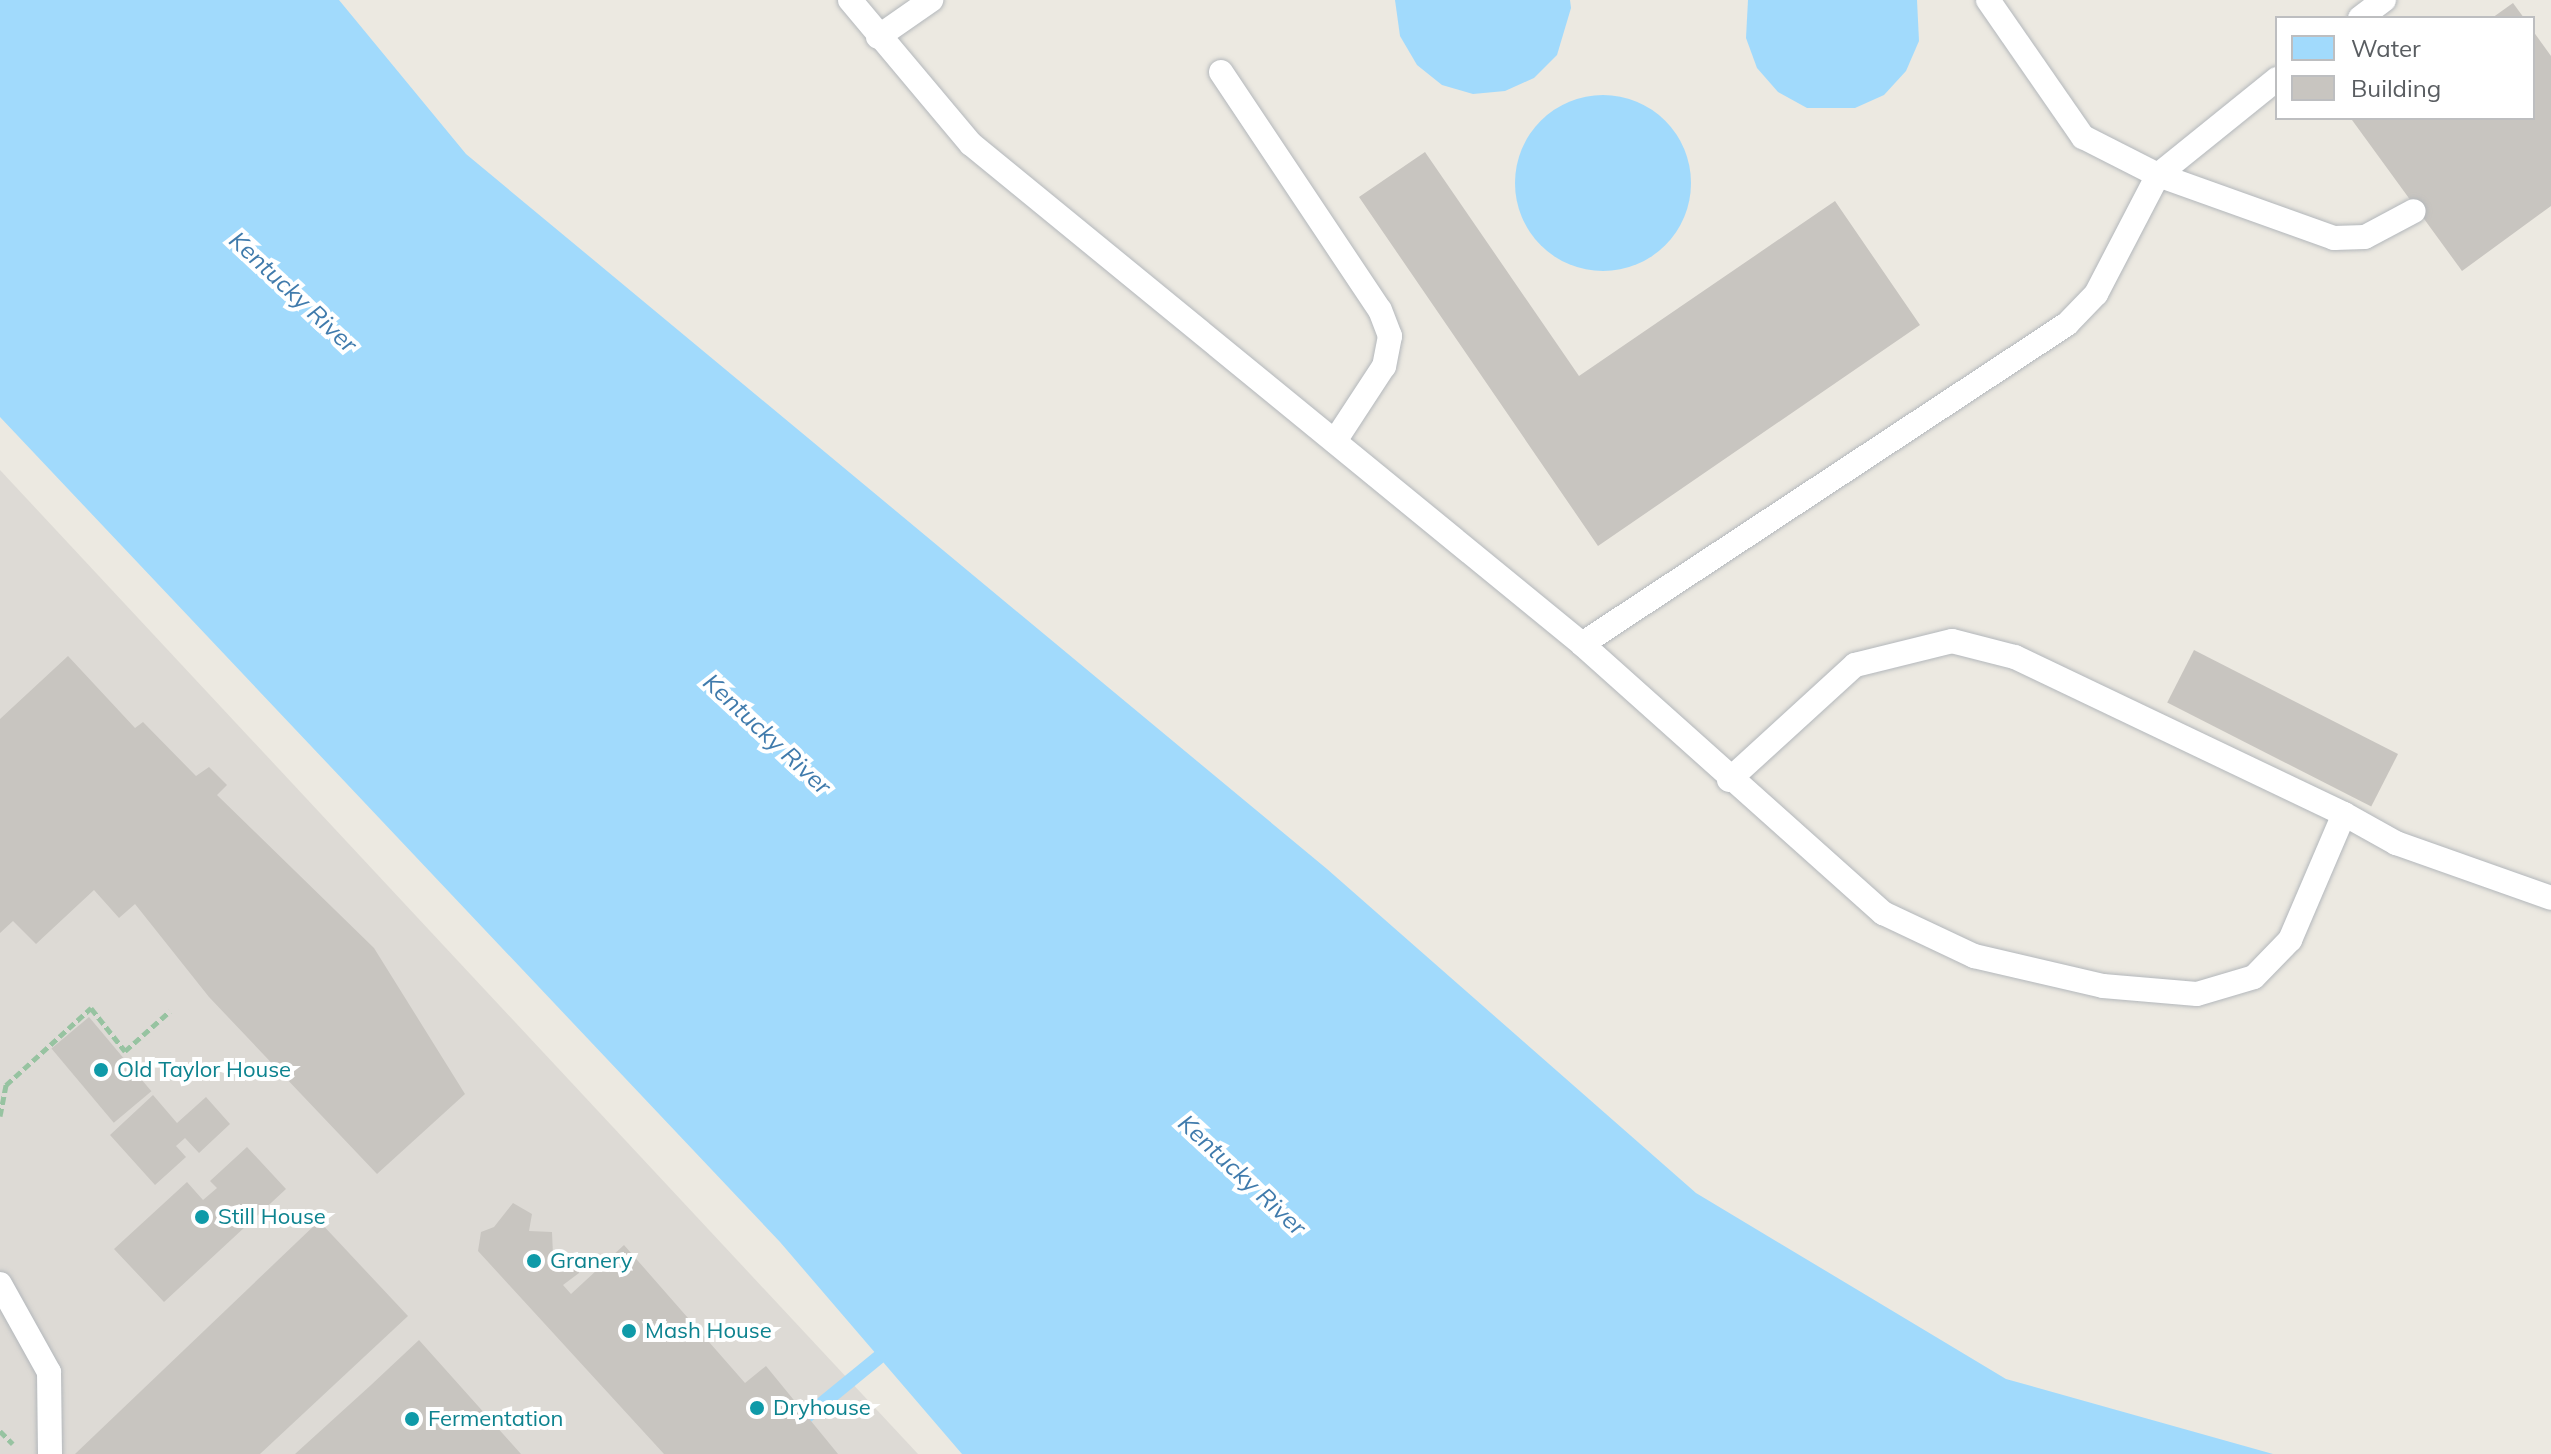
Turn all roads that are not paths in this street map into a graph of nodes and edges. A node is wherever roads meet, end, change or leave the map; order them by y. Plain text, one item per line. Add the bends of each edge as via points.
1 (850, 0) edge
2 (931, 0) edge
3 (1988, 0) edge
4 (2384, 0) edge
5 (2363, 16) edge
6 (878, 37) junction
7 (1221, 72) dead end
8 (2275, 81) edge
9 (2158, 175) junction
10 (2414, 211) dead end
11 (1335, 441) junction
12 (1582, 644) junction
13 (1729, 780) junction
14 (2344, 814) junction
15 (2551, 898) edge
16 (0, 1284) edge
17 (50, 1454) edge

1 - 6 lane
2 - 6 lane
3 - 9 lane via 2083,137
4 - 5 lane
6 - 11 lane via 971,144
7 - 11 lane via 1380,310 1390,336 1384,366
8 - 9 lane
9 - 10 lane via 2334,238 2365,237
9 - 12 lane via 2096,294 2067,324
11 - 12 lane
12 - 13 lane
13 - 14 lane via 1855,665 1952,641 2015,657
13 - 14 lane via 1883,913 1974,956 2103,986 2197,994 2254,977 2290,940
14 - 15 lane via 2396,843
16 - 17 lane via 49,1372

